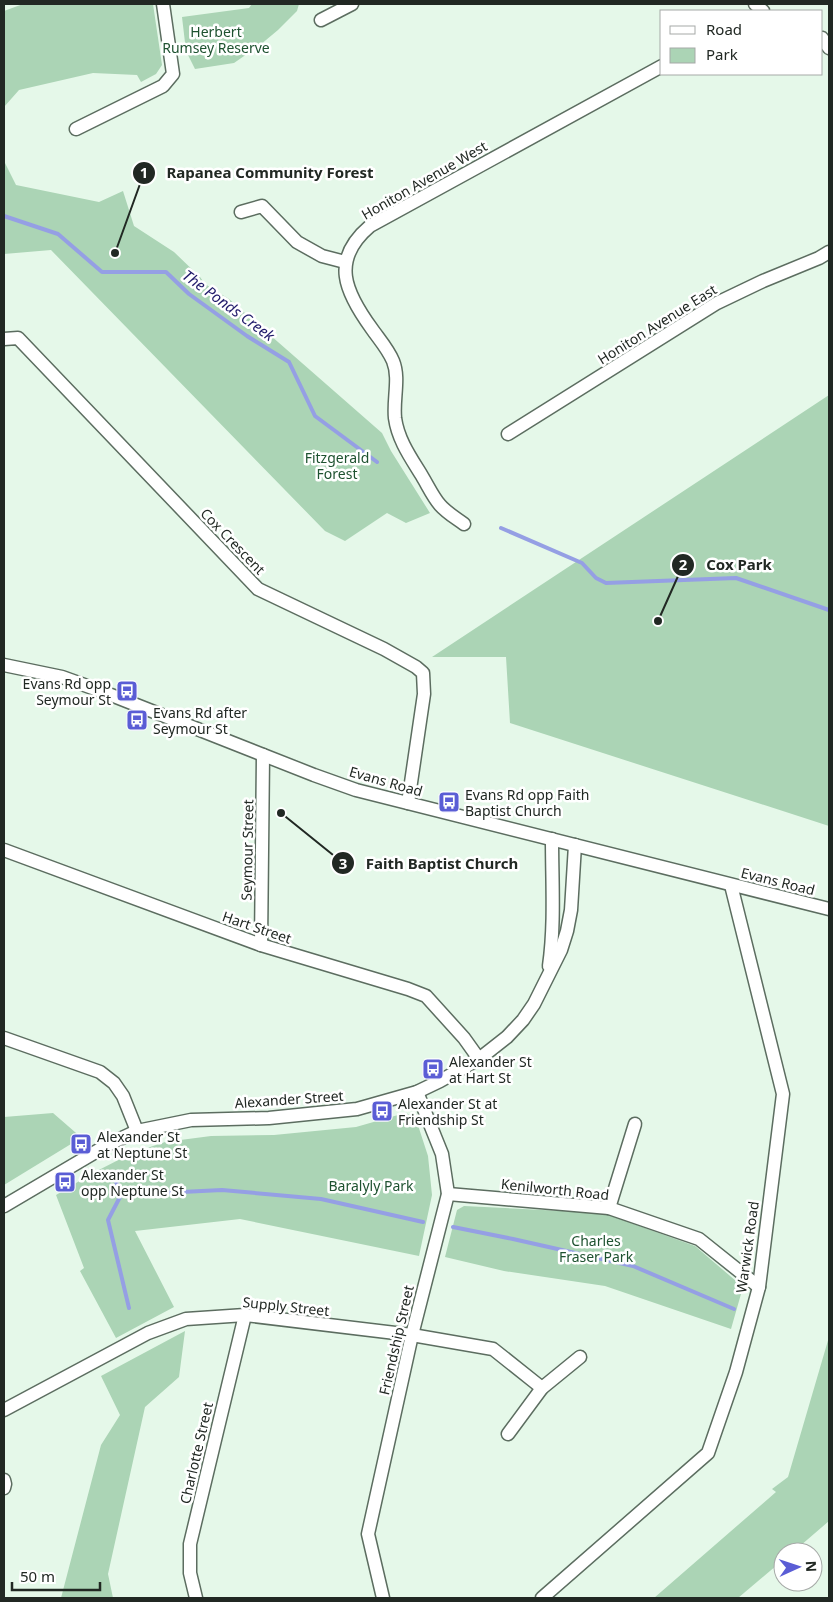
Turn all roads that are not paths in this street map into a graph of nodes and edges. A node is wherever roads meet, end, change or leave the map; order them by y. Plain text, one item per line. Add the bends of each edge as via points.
1 (163, 4) edge
2 (352, 4) edge
3 (321, 20) dead end
4 (660, 67) edge
5 (76, 128) dead end
6 (241, 212) dead end
7 (829, 252) edge
8 (346, 262) junction
9 (4, 339) edge
10 (508, 434) dead end
11 (464, 524) dead end
12 (4, 665) edge
13 (263, 755) junction
14 (408, 804) junction
15 (552, 839) junction
16 (575, 845) junction
17 (4, 850) edge
18 (730, 885) junction
19 (829, 909) edge
20 (261, 945) junction
21 (548, 977) junction
22 (4, 1038) edge
23 (479, 1058) junction
24 (417, 1092) junction
25 (635, 1124) dead end
26 (136, 1131) junction
27 (448, 1194) junction
28 (4, 1206) edge
29 (609, 1208) junction
30 (759, 1287) junction
31 (244, 1315) junction
32 (412, 1335) junction
33 (580, 1357) dead end
34 (542, 1388) junction
35 (4, 1410) edge
36 (508, 1434) dead end
37 (4, 1480) edge
38 (4, 1488) edge
39 (196, 1598) edge
40 (383, 1598) edge
41 (542, 1598) edge

1 - 5 street via 173,74 163,86
2 - 3 street
4 - 8 street, Honiton Avenue West via 370,226 356,238
6 - 8 street via 262,206 297,242 322,256
7 - 10 street, Honiton Avenue East via 717,303
8 - 11 street via 345,274 354,300 393,362 395,416 402,442 441,506
9 - 14 street, Cox Crescent via 18,338 258,589 384,649 423,673 424,694
12 - 13 street, Evans Road via 71,680
13 - 14 street, Evans Road via 356,790
13 - 20 street, Seymour Street
14 - 15 street, Evans Road
15 - 16 street, Evans Road
15 - 21 street, Alexander Street via 553,927
16 - 18 street, Evans Road
16 - 21 street, Alexander Street via 567,931
17 - 20 street, Hart Street
18 - 19 street, Evans Road
18 - 30 street, Warwick Road via 783,1094
20 - 23 street, Hart Street via 426,996
21 - 23 street, Alexander Street via 523,1020
22 - 26 street via 100,1072 114,1082 123,1096
23 - 24 street, Alexander Street
24 - 26 street, Alexander Street via 356,1108 269,1118 191,1120
24 - 27 street, Friendship Street via 442,1154
25 - 29 street
26 - 28 street, Alexander Street
27 - 29 street, Kenilworth Road
27 - 32 street, Friendship Street
29 - 30 street, Kenilworth Road via 699,1239
30 - 41 street, Warwick Road via 736,1372 708,1453
31 - 32 street, Supply Street
31 - 35 street, Supply Street via 186,1319 148,1333
31 - 39 street, Charlotte Street via 190,1544 190,1573
32 - 34 street, Supply Street via 493,1350
32 - 40 street, Friendship Street via 368,1534
33 - 34 street
34 - 36 street
37 - 38 street

